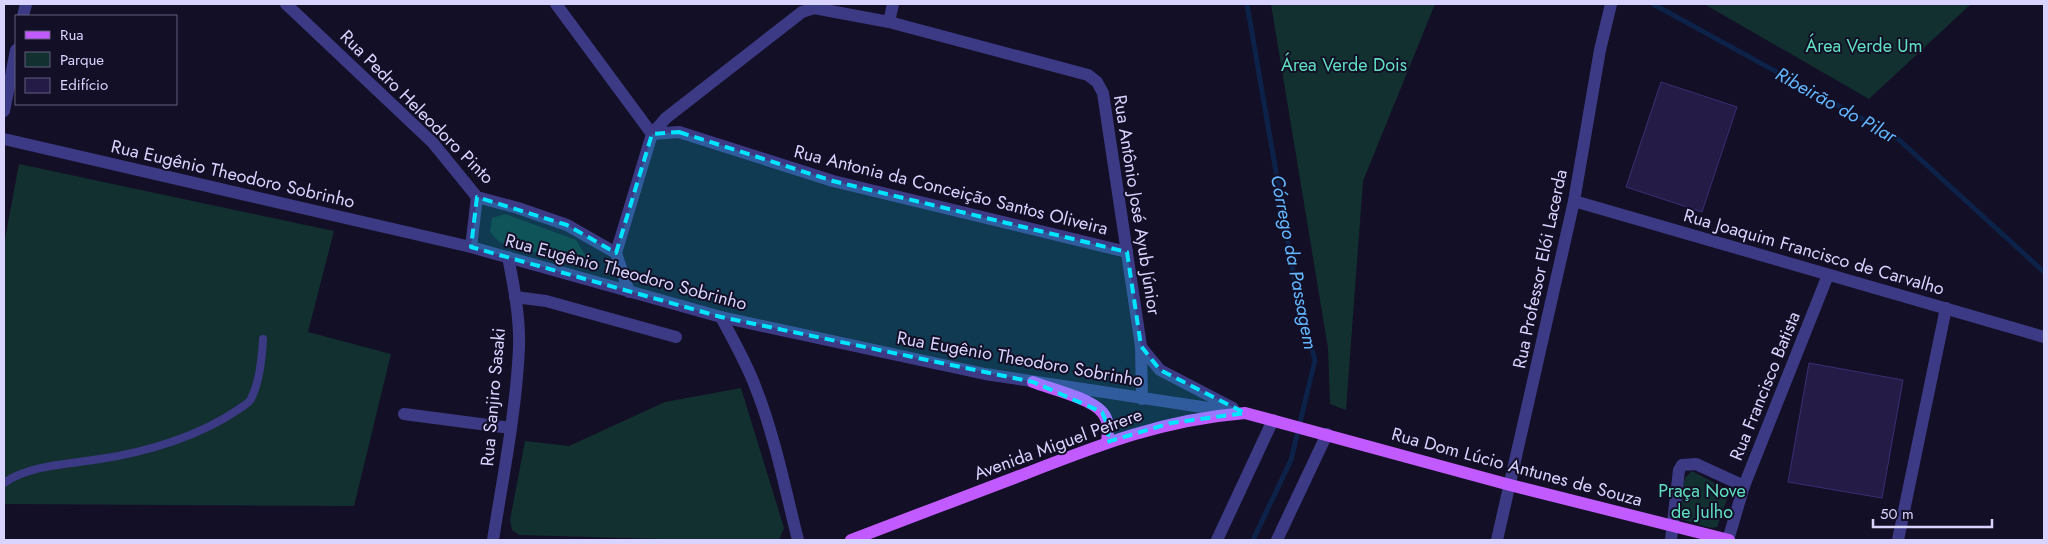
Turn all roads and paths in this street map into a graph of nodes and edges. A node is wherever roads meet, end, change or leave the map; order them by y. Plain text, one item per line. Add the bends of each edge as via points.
1 (286, 4) edge
2 (893, 4) edge
3 (1611, 4) edge
4 (560, 5) edge
5 (888, 22) junction
6 (15, 55) edge
7 (4, 110) edge
8 (652, 134) junction
9 (4, 139) edge
10 (477, 197) junction
11 (1574, 201) junction
12 (471, 246) junction
13 (1127, 252) junction
14 (616, 253) junction
15 (508, 257) junction
16 (1828, 275) junction
17 (629, 292) junction
18 (515, 297) junction
19 (1946, 308) junction
20 (720, 317) junction
21 (676, 338) dead end
22 (2044, 338) edge
23 (263, 339) dead end
24 (1141, 346) junction
25 (1034, 382) junction
26 (1142, 399) junction
27 (1245, 413) junction
28 (404, 414) dead end
29 (1278, 422) junction
30 (511, 428) junction
31 (1320, 432) junction
32 (1107, 442) junction
33 (4, 483) edge
34 (1510, 485) junction
35 (1744, 486) junction
36 (1674, 527) junction
37 (493, 540) edge
38 (798, 540) edge
39 (851, 540) edge
40 (1217, 540) edge
41 (1277, 540) edge
42 (1497, 540) edge
43 (1671, 540) edge
44 (1728, 540) edge
45 (1898, 540) edge

1 - 10 street, Rua Pedro Heleodoro Pinto via 432,143
2 - 5 street
3 - 11 street, Rua Professor Elói Lacerda
4 - 8 street
5 - 8 street via 814,8 802,12 666,118
5 - 13 street, Rua Antônio José Ayub Júnior via 1088,75 1097,82 1103,93
6 - 7 street
8 - 13 street, Rua Antonia da Conceição Santos Oliveira via 679,132 833,182
8 - 14 street
9 - 12 street, Rua Eugênio Theodoro Sobrinho
10 - 12 street
10 - 14 street, Rua Pedro Heleodoro Pinto via 567,226
11 - 16 street, Rua Joaquim Francisco de Carvalho
11 - 34 street, Rua Professor Elói Lacerda
12 - 15 street, Rua Eugênio Theodoro Sobrinho
13 - 24 street, Rua Antônio José Ayub Júnior
14 - 17 street
15 - 17 street, Rua Eugênio Theodoro Sobrinho
15 - 18 street, Rua Sanjiro Sasaki
16 - 19 street, Rua Joaquim Francisco de Carvalho
16 - 35 street, Rua Francisco Batista
17 - 20 street, Rua Eugênio Theodoro Sobrinho
18 - 21 street via 546,301
18 - 30 street, Rua Sanjiro Sasaki via 519,347
19 - 22 street, Rua Joaquim Francisco de Carvalho
19 - 45 street
20 - 25 street, Rua Eugênio Theodoro Sobrinho
20 - 38 street via 755,386 782,470
23 - 33 lane via 262,362 250,401 222,421 146,448 102,459 53,465
24 - 26 street, Rua Antônio José Ayub Júnior
24 - 27 street, Rua Antônio José Ayub Júnior via 1160,370
25 - 26 street, Rua Eugênio Theodoro Sobrinho
25 - 32 main road via 1102,412 1109,429
26 - 27 street, Rua Eugênio Theodoro Sobrinho
27 - 29 main road, Avenida Miguel Petrere
27 - 32 main road, Avenida Miguel Petrere via 1204,416
28 - 30 street
29 - 31 main road, Rua Dom Lúcio Antunes de Souza
29 - 40 street
30 - 37 street, Rua Sanjiro Sasaki
31 - 34 main road, Rua Dom Lúcio Antunes de Souza
31 - 41 street
32 - 39 main road, Avenida Miguel Petrere
34 - 36 main road, Rua Dom Lúcio Antunes de Souza
34 - 42 street, Rua Professor Elói Lacerda
35 - 36 street via 1696,464 1682,465
35 - 44 street, Rua Francisco Batista
36 - 43 street
36 - 44 main road, Rua Dom Lúcio Antunes de Souza

